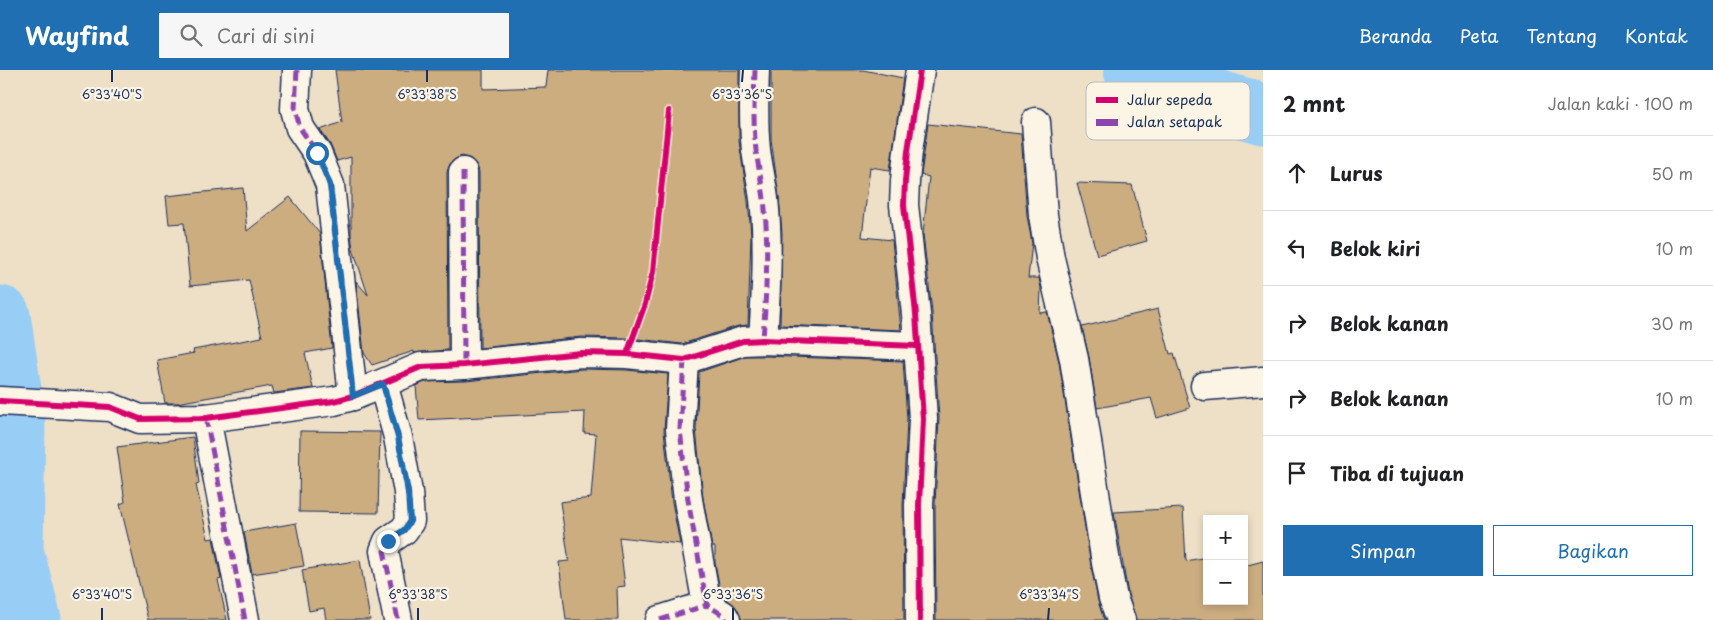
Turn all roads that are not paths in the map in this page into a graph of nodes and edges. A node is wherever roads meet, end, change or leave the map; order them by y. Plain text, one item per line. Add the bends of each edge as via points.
1 (297, 70) edge
2 (755, 70) edge
3 (920, 70) edge
4 (1036, 122) dead end
5 (463, 172) dead end
6 (763, 340) junction
7 (917, 346) junction
8 (684, 360) junction
9 (464, 365) junction
10 (1263, 381) edge
11 (383, 384) junction
12 (1205, 386) dead end
13 (353, 396) junction
14 (0, 401) edge
15 (206, 418) junction
16 (716, 612) edge
17 (245, 620) edge
18 (398, 620) edge
19 (660, 620) edge
20 (920, 620) edge
21 (1121, 620) edge

1 - 13 street via 294,109 300,128 317,153 330,185
2 - 6 street via 756,150 764,199 767,278
3 - 7 street via 904,205
4 - 21 street via 1040,187 1049,250 1074,359 1108,572
5 - 9 street
6 - 7 street
6 - 8 street via 743,341
7 - 20 street via 923,419
8 - 9 street via 581,353
8 - 16 street via 680,429 688,500
9 - 11 street via 421,367
10 - 12 street
11 - 13 street
11 - 18 street via 398,437 410,521 404,530 388,541 384,551
13 - 15 street
14 - 15 street via 110,407 140,419
15 - 17 street
16 - 19 street

